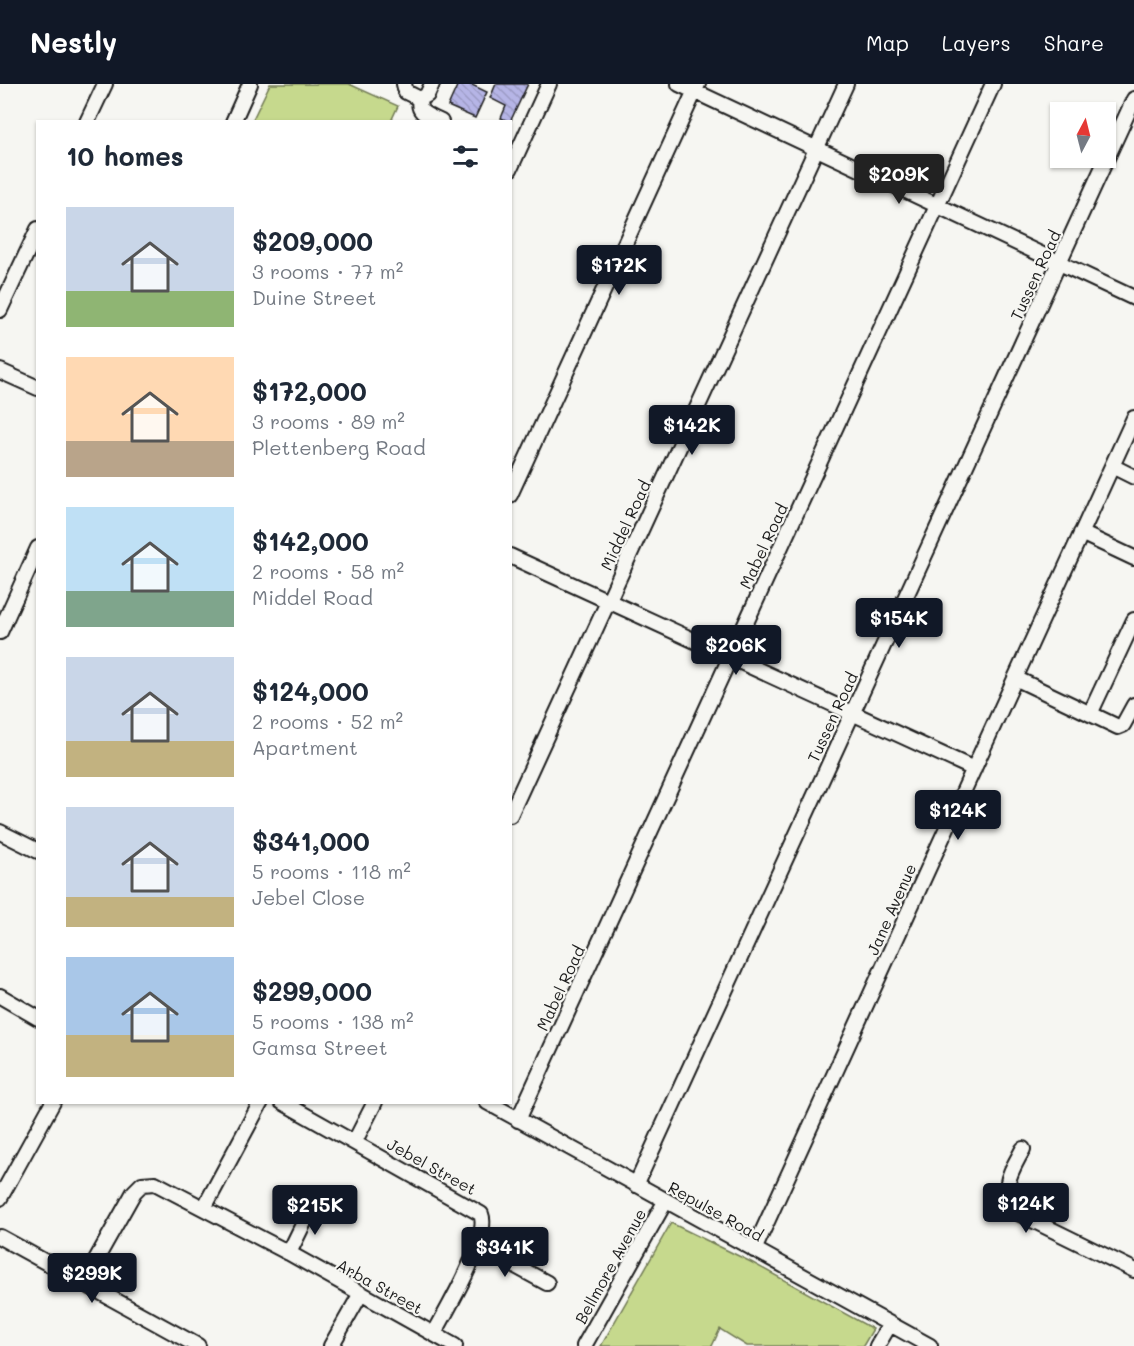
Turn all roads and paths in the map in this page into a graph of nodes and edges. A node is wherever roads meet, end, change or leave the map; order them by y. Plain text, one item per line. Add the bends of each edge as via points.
1 (105, 84) edge
2 (250, 84) edge
3 (404, 84) edge
4 (432, 84) edge
5 (549, 84) edge
6 (679, 84) edge
7 (846, 84) edge
8 (993, 84) edge
9 (697, 88) edge
10 (420, 99) junction
11 (1134, 99) edge
12 (88, 120) edge
13 (234, 120) edge
14 (434, 120) edge
15 (816, 150) junction
16 (512, 160) edge
17 (937, 206) junction
18 (36, 233) edge
19 (1058, 262) junction
20 (1134, 298) edge
21 (0, 310) edge
22 (0, 371) edge
23 (36, 387) edge
24 (1134, 418) edge
25 (1112, 466) junction
26 (1134, 477) edge
27 (512, 491) edge
28 (1081, 533) junction
29 (36, 552) edge
30 (512, 557) edge
31 (1134, 558) edge
32 (608, 601) junction
33 (1134, 620) edge
34 (0, 632) edge
35 (730, 656) junction
36 (1015, 678) junction
37 (1134, 705) edge
38 (852, 714) junction
39 (1090, 714) junction
40 (974, 769) junction
41 (512, 812) edge
42 (0, 832) edge
43 (36, 850) edge
44 (0, 996) edge
45 (36, 1017) edge
46 (52, 1104) edge
47 (260, 1104) edge
48 (286, 1104) edge
49 (374, 1104) edge
50 (491, 1104) edge
51 (518, 1119) junction
52 (355, 1141) junction
53 (1023, 1149) dead end
54 (636, 1185) junction
55 (0, 1198) edge
56 (665, 1202) junction
57 (312, 1204) dead end
58 (204, 1208) junction
59 (0, 1237) edge
60 (477, 1245) junction
61 (754, 1251) junction
62 (289, 1253) junction
63 (1134, 1270) edge
64 (84, 1281) junction
65 (547, 1282) dead end
66 (360, 1295) junction
67 (890, 1324) junction
68 (434, 1334) junction
69 (198, 1346) edge
70 (331, 1346) edge
71 (455, 1346) edge
72 (584, 1346) edge
73 (877, 1346) edge
74 (930, 1346) edge

1 - 12 street
2 - 13 street
3 - 10 street via 406,92
4 - 10 street
5 - 16 street
6 - 9 street
7 - 15 street, Middel Road
8 - 17 street, Mabel Road
9 - 15 street
9 - 27 street
10 - 14 street via 421,111
11 - 19 street, Tussen Road
15 - 17 street
15 - 32 street, Middel Road
17 - 19 street
17 - 35 street, Mabel Road
18 - 21 street
19 - 20 street
19 - 38 street, Tussen Road
22 - 23 street
24 - 25 street, Jane Avenue
25 - 26 street
25 - 28 street, Jane Avenue
28 - 31 street
28 - 36 street, Jane Avenue
29 - 34 street
30 - 32 street
32 - 35 street
32 - 41 street, Middel Road
33 - 39 street
35 - 38 street
35 - 51 street, Mabel Road
36 - 39 street
36 - 40 street, Jane Avenue
37 - 39 street via 1121,727
38 - 40 street
38 - 54 street, Tussen Road
40 - 61 street, Jane Avenue
42 - 43 street
44 - 45 street
46 - 55 street
47 - 58 street
48 - 52 street, Jebel Street
49 - 52 street
50 - 51 street, Repulse Road
51 - 54 street, Repulse Road
52 - 60 street, Jebel Street via 478,1211 483,1222
53 - 63 street via 1006,1189 1009,1202 1018,1213
54 - 56 street, Repulse Road
56 - 61 street, Repulse Road
56 - 72 street, Bellmore Avenue
57 - 62 street
58 - 62 street, Arba Street
58 - 64 street, Arba Street via 159,1184 142,1184
59 - 64 street
60 - 65 street
60 - 68 street, Jebel Street
61 - 67 street, Repulse Road
62 - 66 street, Arba Street
64 - 69 street
66 - 68 street, Arba Street
66 - 70 street
67 - 73 street
67 - 74 street, Repulse Road
68 - 71 street, Arba Street

